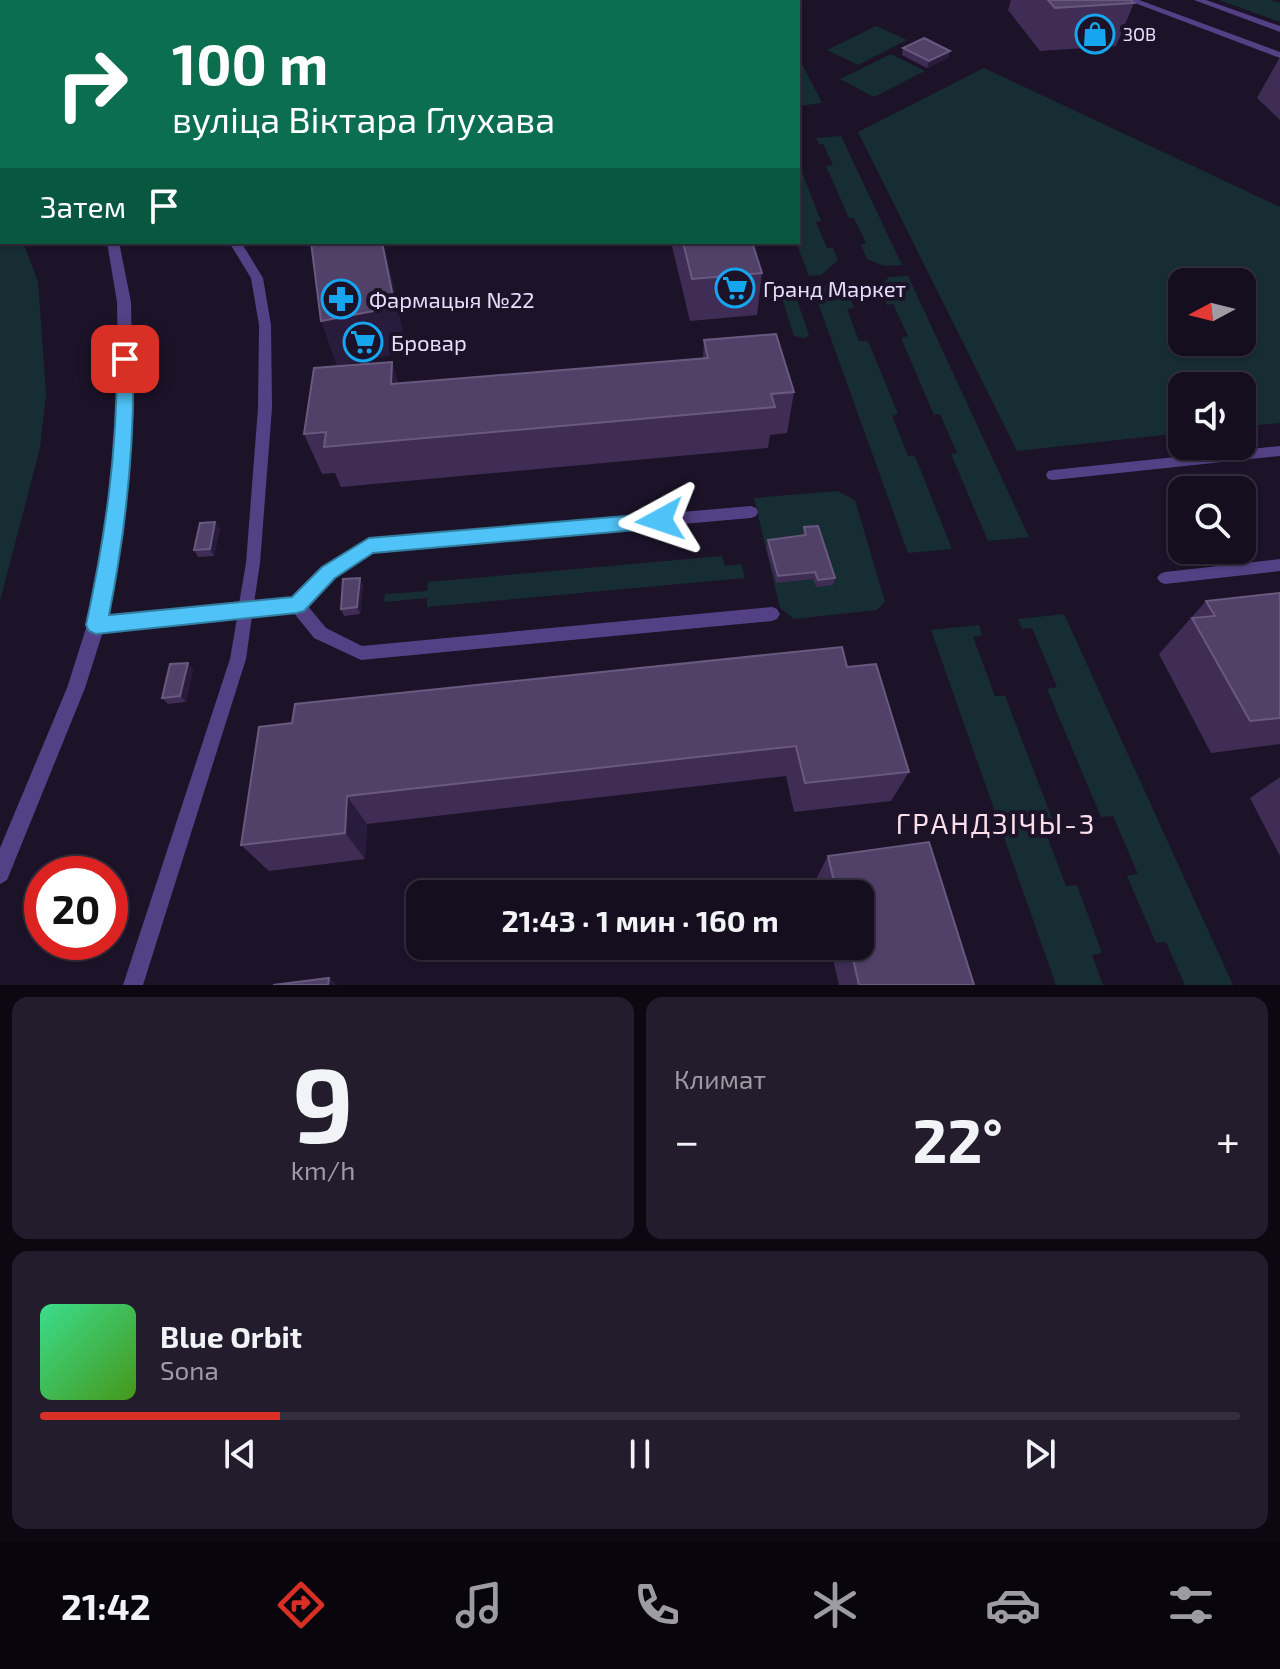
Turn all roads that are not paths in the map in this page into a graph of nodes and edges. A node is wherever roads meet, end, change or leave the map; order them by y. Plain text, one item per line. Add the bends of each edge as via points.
1 (1131, 0) edge
2 (1198, 0) edge
3 (1280, 29) edge
4 (1280, 55) edge
5 (113, 244) edge
6 (236, 244) edge
7 (1280, 451) edge
8 (1053, 475) dead end
9 (751, 512) dead end
10 (1280, 565) edge
11 (1165, 578) dead end
12 (297, 605) junction
13 (246, 610) junction
14 (772, 614) dead end
15 (96, 625) junction
16 (0, 873) edge
17 (133, 985) edge

1 - 4 lane
2 - 3 lane
5 - 15 street via 124,302 126,416 116,532
6 - 13 lane via 257,278 265,325 264,423
7 - 8 lane
9 - 12 lane via 369,545 329,572
10 - 11 lane
12 - 13 lane
12 - 14 lane via 320,633 361,653
13 - 15 lane
13 - 17 lane via 238,659
15 - 16 street via 76,688

